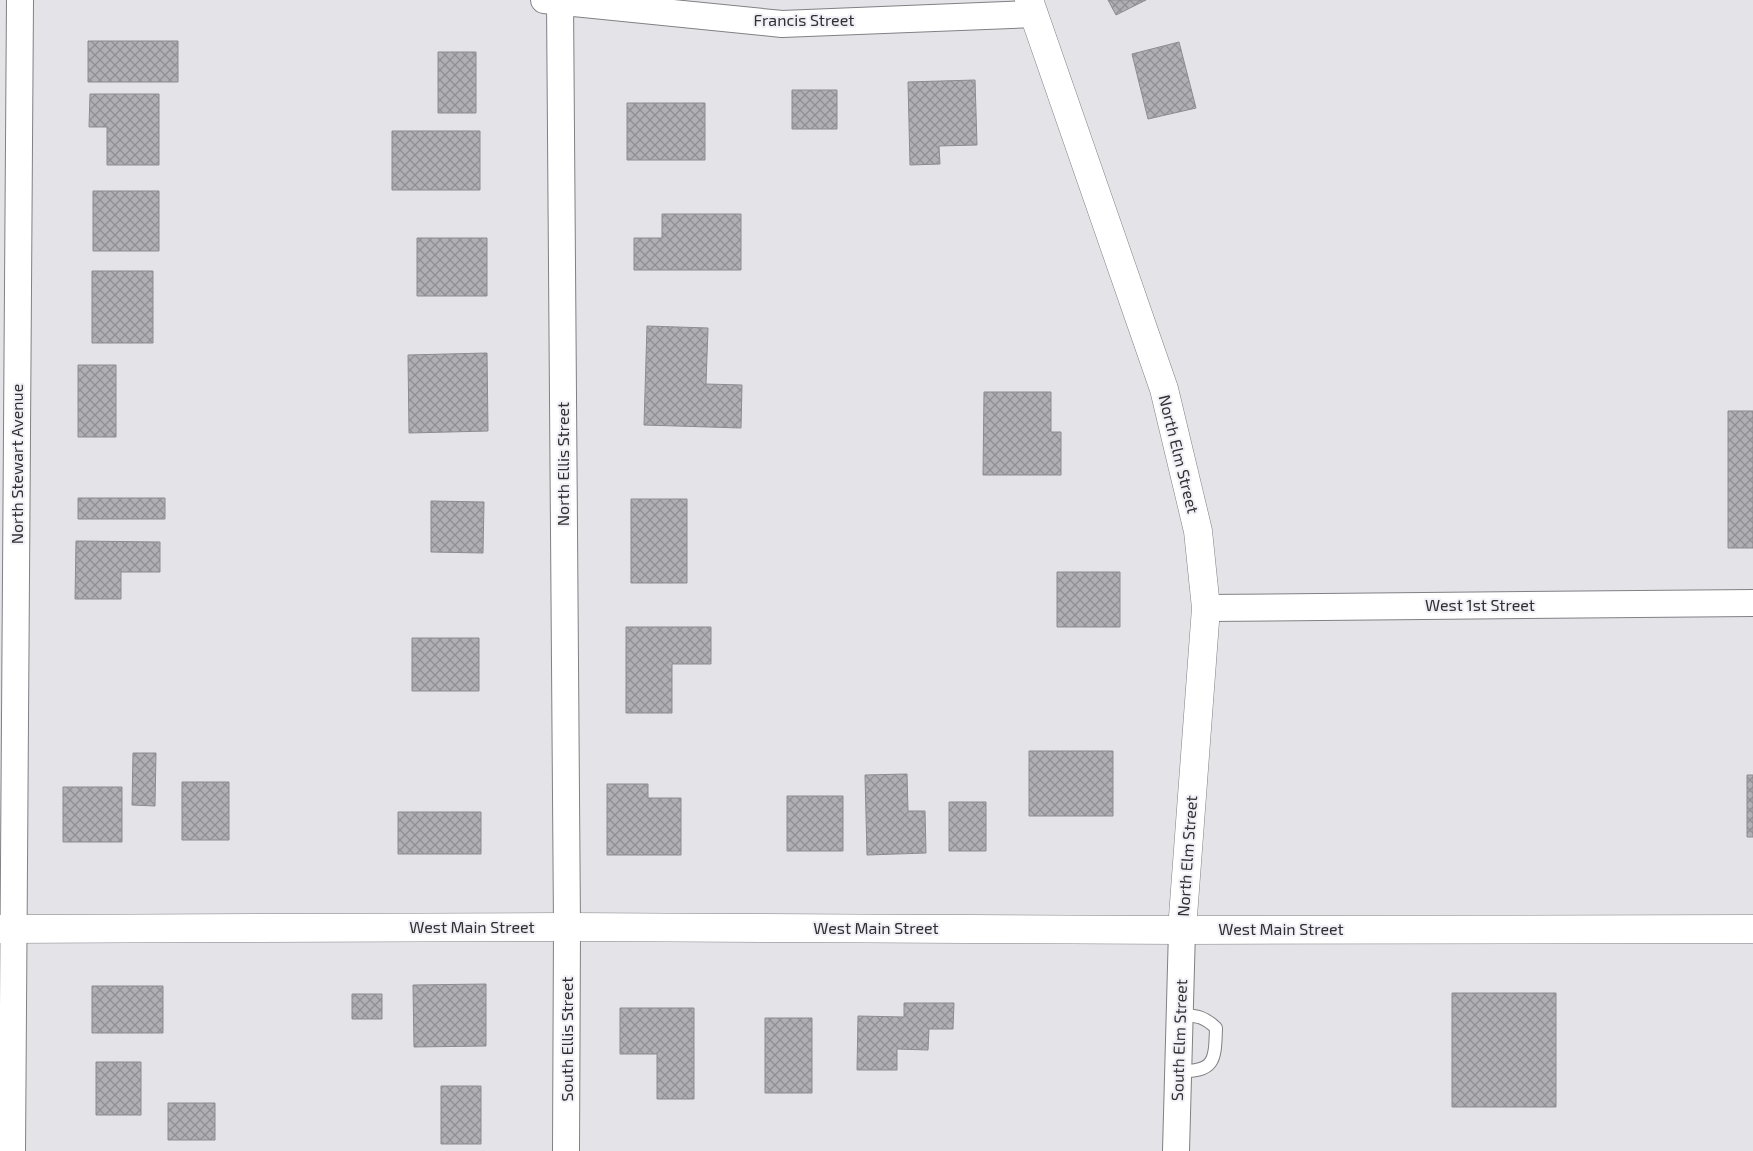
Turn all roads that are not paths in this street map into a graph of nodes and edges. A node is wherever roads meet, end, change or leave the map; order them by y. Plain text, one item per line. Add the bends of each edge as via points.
1 (20, 0) edge
2 (552, 1) edge
3 (1032, 7) edge
4 (1753, 603) edge
5 (1206, 608) junction
6 (567, 927) junction
7 (7, 928) edge
8 (1753, 929) edge
9 (1182, 930) junction
10 (1180, 1014) junction
11 (1178, 1071) junction
12 (12, 1151) edge
13 (566, 1151) edge
14 (1176, 1151) edge

1 - 7 street, North Stewart Avenue
2 - 3 street, Francis Street via 782,24
2 - 6 street, North Ellis Street
3 - 5 main road, North Elm Street via 1164,389 1198,532
4 - 5 street, West 1st Street
5 - 9 main road, North Elm Street
6 - 7 main road, West Main Street
6 - 9 main road, West Main Street
6 - 13 street, South Ellis Street
7 - 12 street, North Stewart Avenue
8 - 9 main road, West Main Street
9 - 10 street, South Elm Street
10 - 11 street, South Elm Street
10 - 11 lane via 1207,1019 1216,1028 1216,1052 1204,1069
11 - 14 street, South Elm Street

